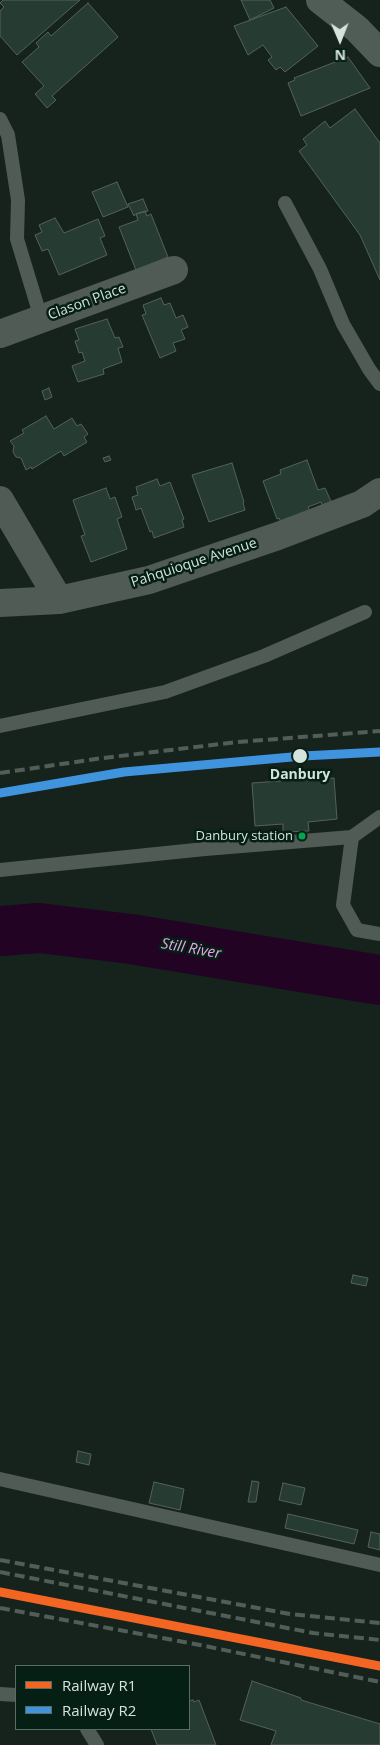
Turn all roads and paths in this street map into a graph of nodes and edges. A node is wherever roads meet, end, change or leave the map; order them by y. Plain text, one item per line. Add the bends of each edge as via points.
1 (320, 0) edge
2 (380, 53) edge
3 (0, 119) edge
4 (285, 203) dead end
5 (174, 270) dead end
6 (41, 318) junction
7 (0, 334) edge
8 (380, 384) edge
9 (380, 492) edge
10 (0, 500) edge
11 (59, 600) junction
12 (0, 603) edge
13 (365, 612) dead end
14 (0, 726) edge
15 (380, 817) edge
16 (352, 837) junction
17 (0, 870) edge
18 (380, 934) edge
19 (0, 1479) edge
20 (380, 1566) edge
21 (0, 1694) edge
22 (15, 1695) edge
23 (88, 1730) edge
24 (97, 1745) edge

1 - 2 street via 357,29
3 - 6 lane via 10,144 18,200 18,239
4 - 8 lane via 320,269 343,324
5 - 6 street, Clason Place
6 - 7 street, Clason Place
9 - 11 street, Pahquioque Avenue via 362,504 149,580
10 - 11 street
11 - 12 street, Pahquioque Avenue
13 - 14 lane via 264,656 165,692
15 - 16 lane
16 - 17 lane
16 - 18 lane via 343,905 357,930
19 - 20 lane
21 - 22 lane
23 - 24 lane

